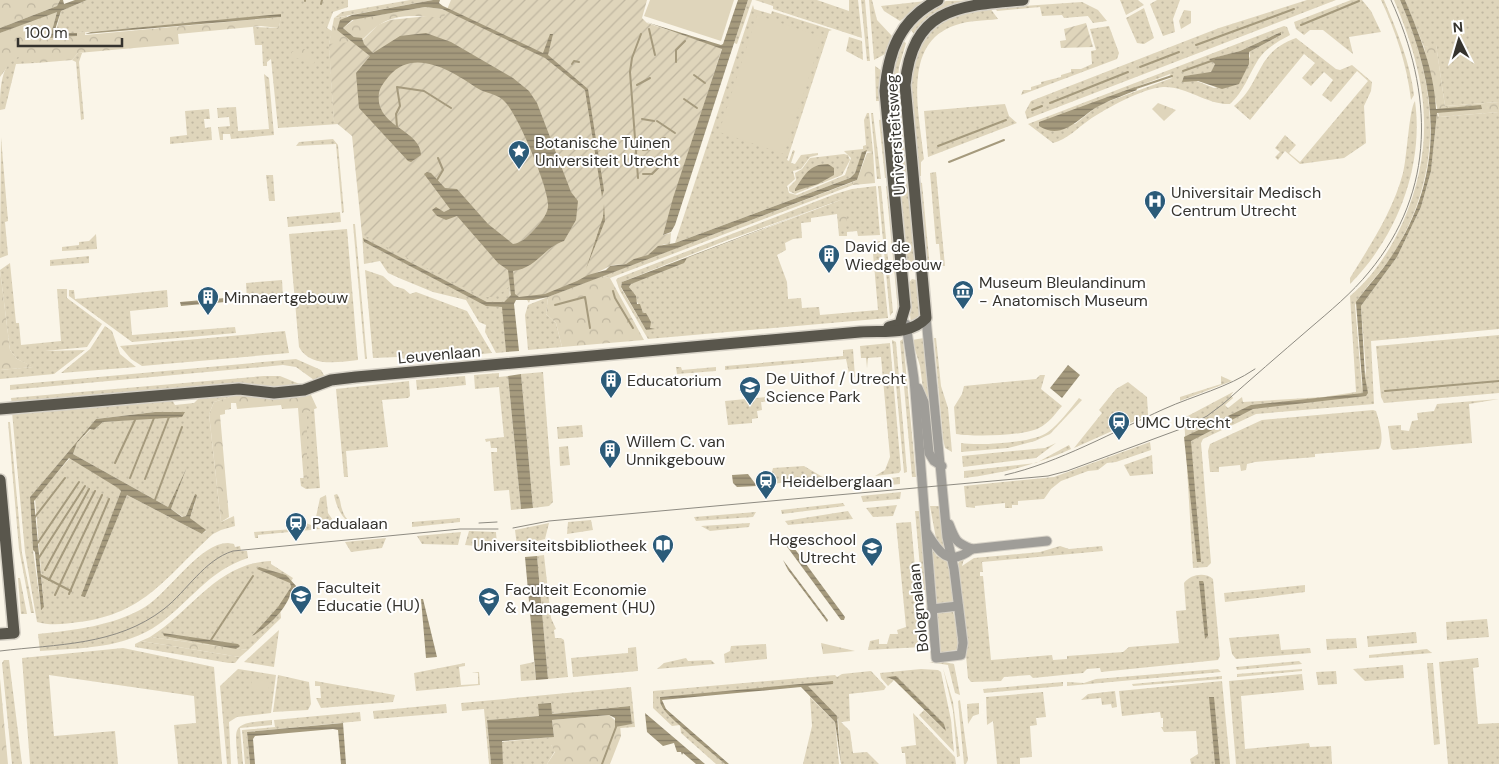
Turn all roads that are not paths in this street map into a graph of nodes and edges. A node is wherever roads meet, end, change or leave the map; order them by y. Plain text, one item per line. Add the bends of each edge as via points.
1 (938, 0) edge
2 (1023, 0) edge
3 (905, 306) junction
4 (926, 318) junction
5 (907, 329) junction
6 (883, 330) junction
7 (914, 379) junction
8 (0, 409) edge
9 (942, 466) junction
10 (0, 480) edge
11 (922, 483) joint
12 (947, 519) junction
13 (927, 533) junction
14 (1047, 541) dead end
15 (972, 549) junction
16 (956, 556) junction
17 (958, 606) junction
18 (932, 609) junction
19 (0, 634) edge

1 - 3 main road, Universiteitsweg via 903,28 891,52 887,70 885,91
2 - 4 main road, Universiteitsweg via 973,5 950,12 923,31 909,56 905,85
3 - 5 street, Universiteitsweg
3 - 6 main road, Leuvenlaan via 899,325
4 - 5 main road via 916,327
4 - 9 street, Universiteitsweg
5 - 6 main road, Leuvenlaan
5 - 7 street, Universiteitsweg
6 - 8 main road, Leuvenlaan via 339,379 304,390 274,393 239,389
7 - 9 street via 924,402 929,453
7 - 11 street, Universiteitsweg
9 - 12 street, Universiteitsweg
10 - 19 main road via 14,633
11 - 13 street, Bolognalaan
12 - 15 street via 955,539 961,546
12 - 16 street via 947,536
13 - 16 street via 938,551 945,556
13 - 18 street, Bolognalaan
14 - 15 street
15 - 16 street
16 - 17 street, Bolognalaan via 954,569
17 - 18 street
17 - 18 street, Bolognalaan via 963,643 961,655 936,658

